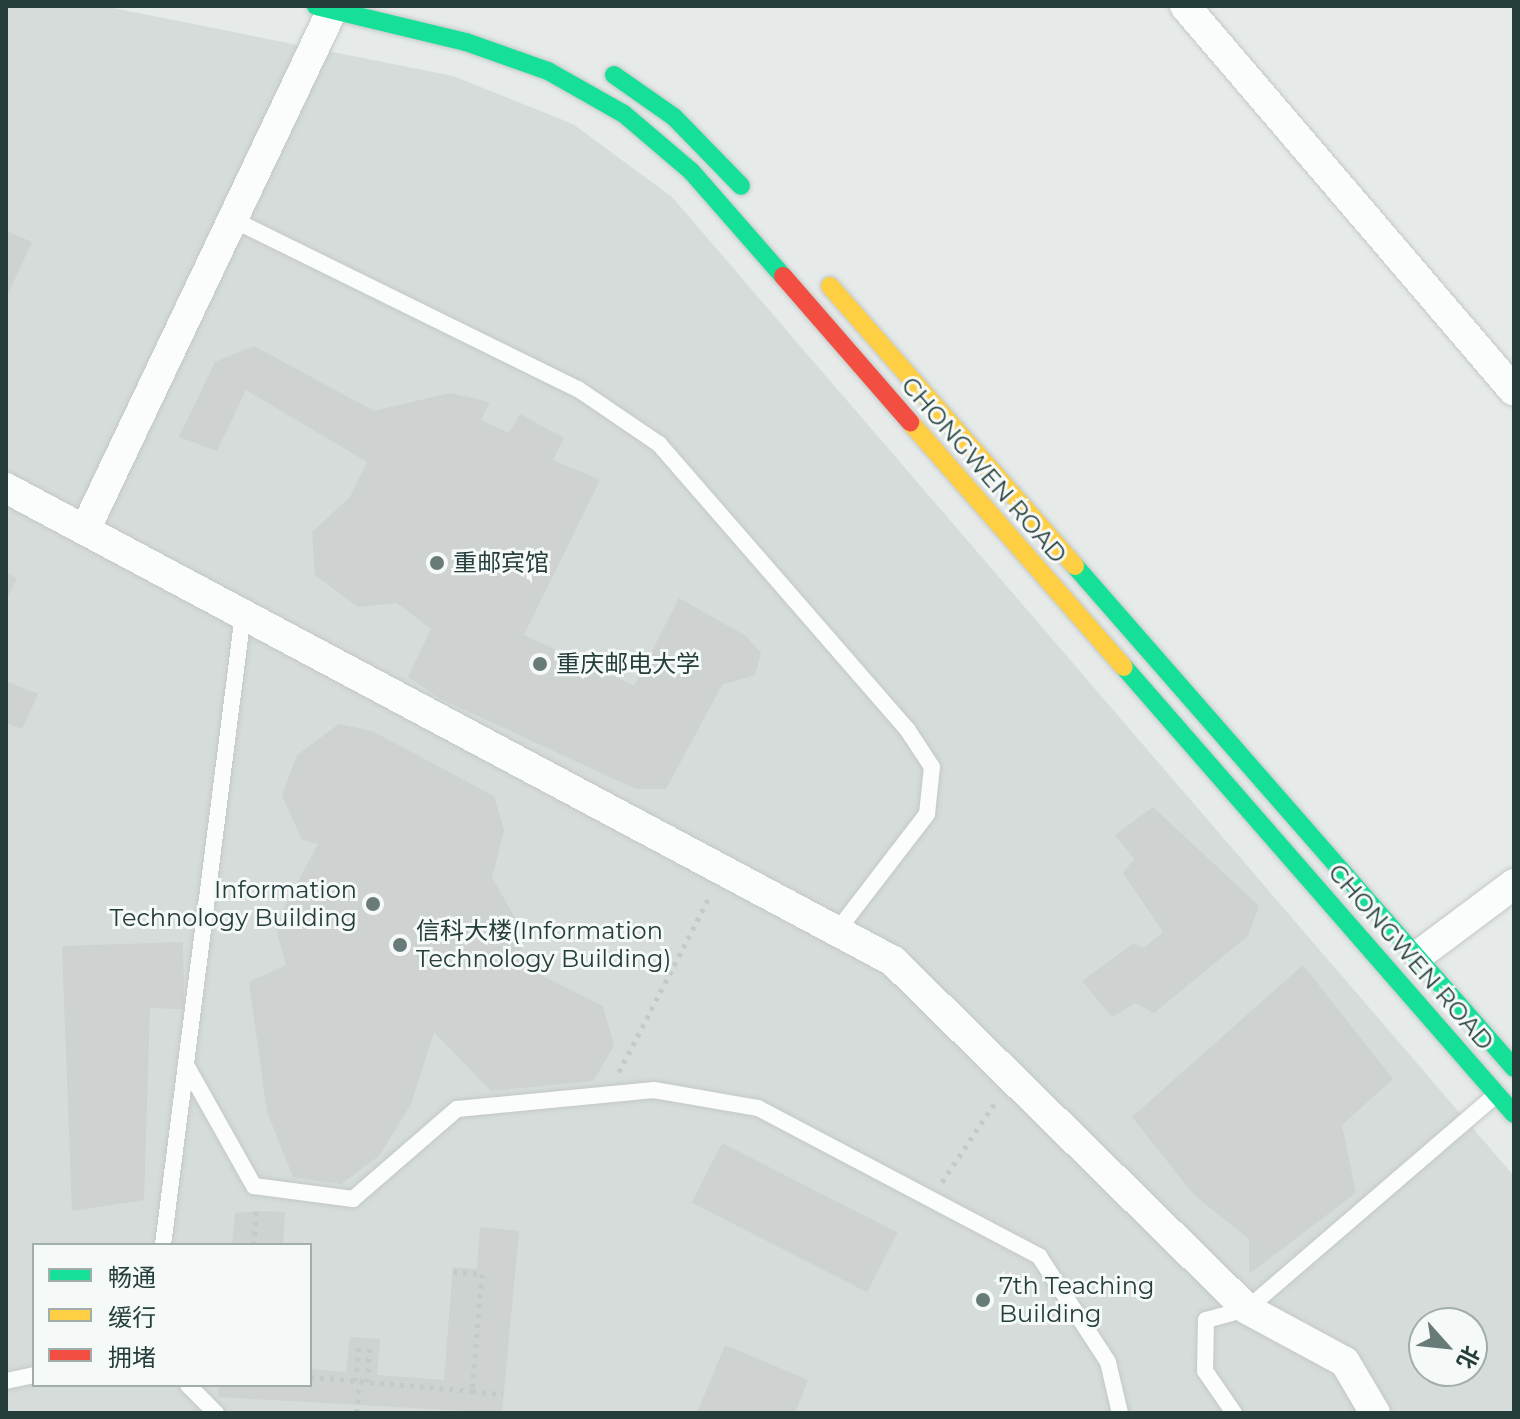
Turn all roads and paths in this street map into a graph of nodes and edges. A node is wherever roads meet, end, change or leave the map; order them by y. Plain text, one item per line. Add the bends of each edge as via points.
1 (1185, 6) edge
2 (328, 7) edge
3 (597, 64) dead end
4 (760, 206) dead end
5 (236, 221) junction
6 (811, 265) dead end
7 (1514, 391) edge
8 (6, 488) edge
9 (85, 530) junction
10 (243, 614) junction
11 (723, 870) junction
12 (1514, 884) edge
13 (837, 931) junction
14 (1419, 955) junction
15 (186, 1065) junction
16 (1514, 1068) edge
17 (1012, 1078) junction
18 (610, 1091) junction
19 (1498, 1093) junction
20 (1514, 1114) edge
21 (931, 1199) junction
22 (256, 1211) dead end
23 (163, 1243) edge
24 (254, 1243) edge
25 (453, 1272) dead end
26 (1247, 1309) junction
27 (360, 1341) dead end
28 (370, 1342) dead end
29 (32, 1375) edge
30 (312, 1377) edge
31 (6, 1381) edge
32 (357, 1381) junction
33 (367, 1382) junction
34 (190, 1387) edge
35 (472, 1391) junction
36 (503, 1394) dead end
37 (216, 1413) edge
38 (357, 1413) edge
39 (1120, 1413) edge
40 (1234, 1413) edge
41 (1375, 1413) edge

1 - 7 street
2 - 5 street
2 - 19 main road, CHONGWEN ROAD via 548,71 624,114 691,171
3 - 4 main road via 674,117
5 - 9 street
5 - 13 lane via 578,389 659,444 907,729 932,767 927,814
6 - 14 main road, CHONGWEN ROAD
8 - 9 street
9 - 10 street
10 - 11 street
10 - 15 lane
11 - 13 street
11 - 18 path
12 - 14 street
13 - 17 street via 893,961
14 - 16 main road, CHONGWEN ROAD
15 - 18 lane via 254,1186 353,1199 457,1109
15 - 23 lane
17 - 21 path
17 - 26 street
18 - 21 lane via 654,1090 758,1108
19 - 20 main road, CHONGWEN ROAD
19 - 26 lane
21 - 39 lane via 1039,1256 1108,1362
22 - 24 path
25 - 35 path via 482,1274
26 - 40 lane via 1206,1320 1205,1371
26 - 41 street via 1345,1362
27 - 32 path
28 - 33 path
29 - 31 lane
30 - 32 path
32 - 33 path
32 - 38 path
33 - 35 path
34 - 37 lane
35 - 36 path

